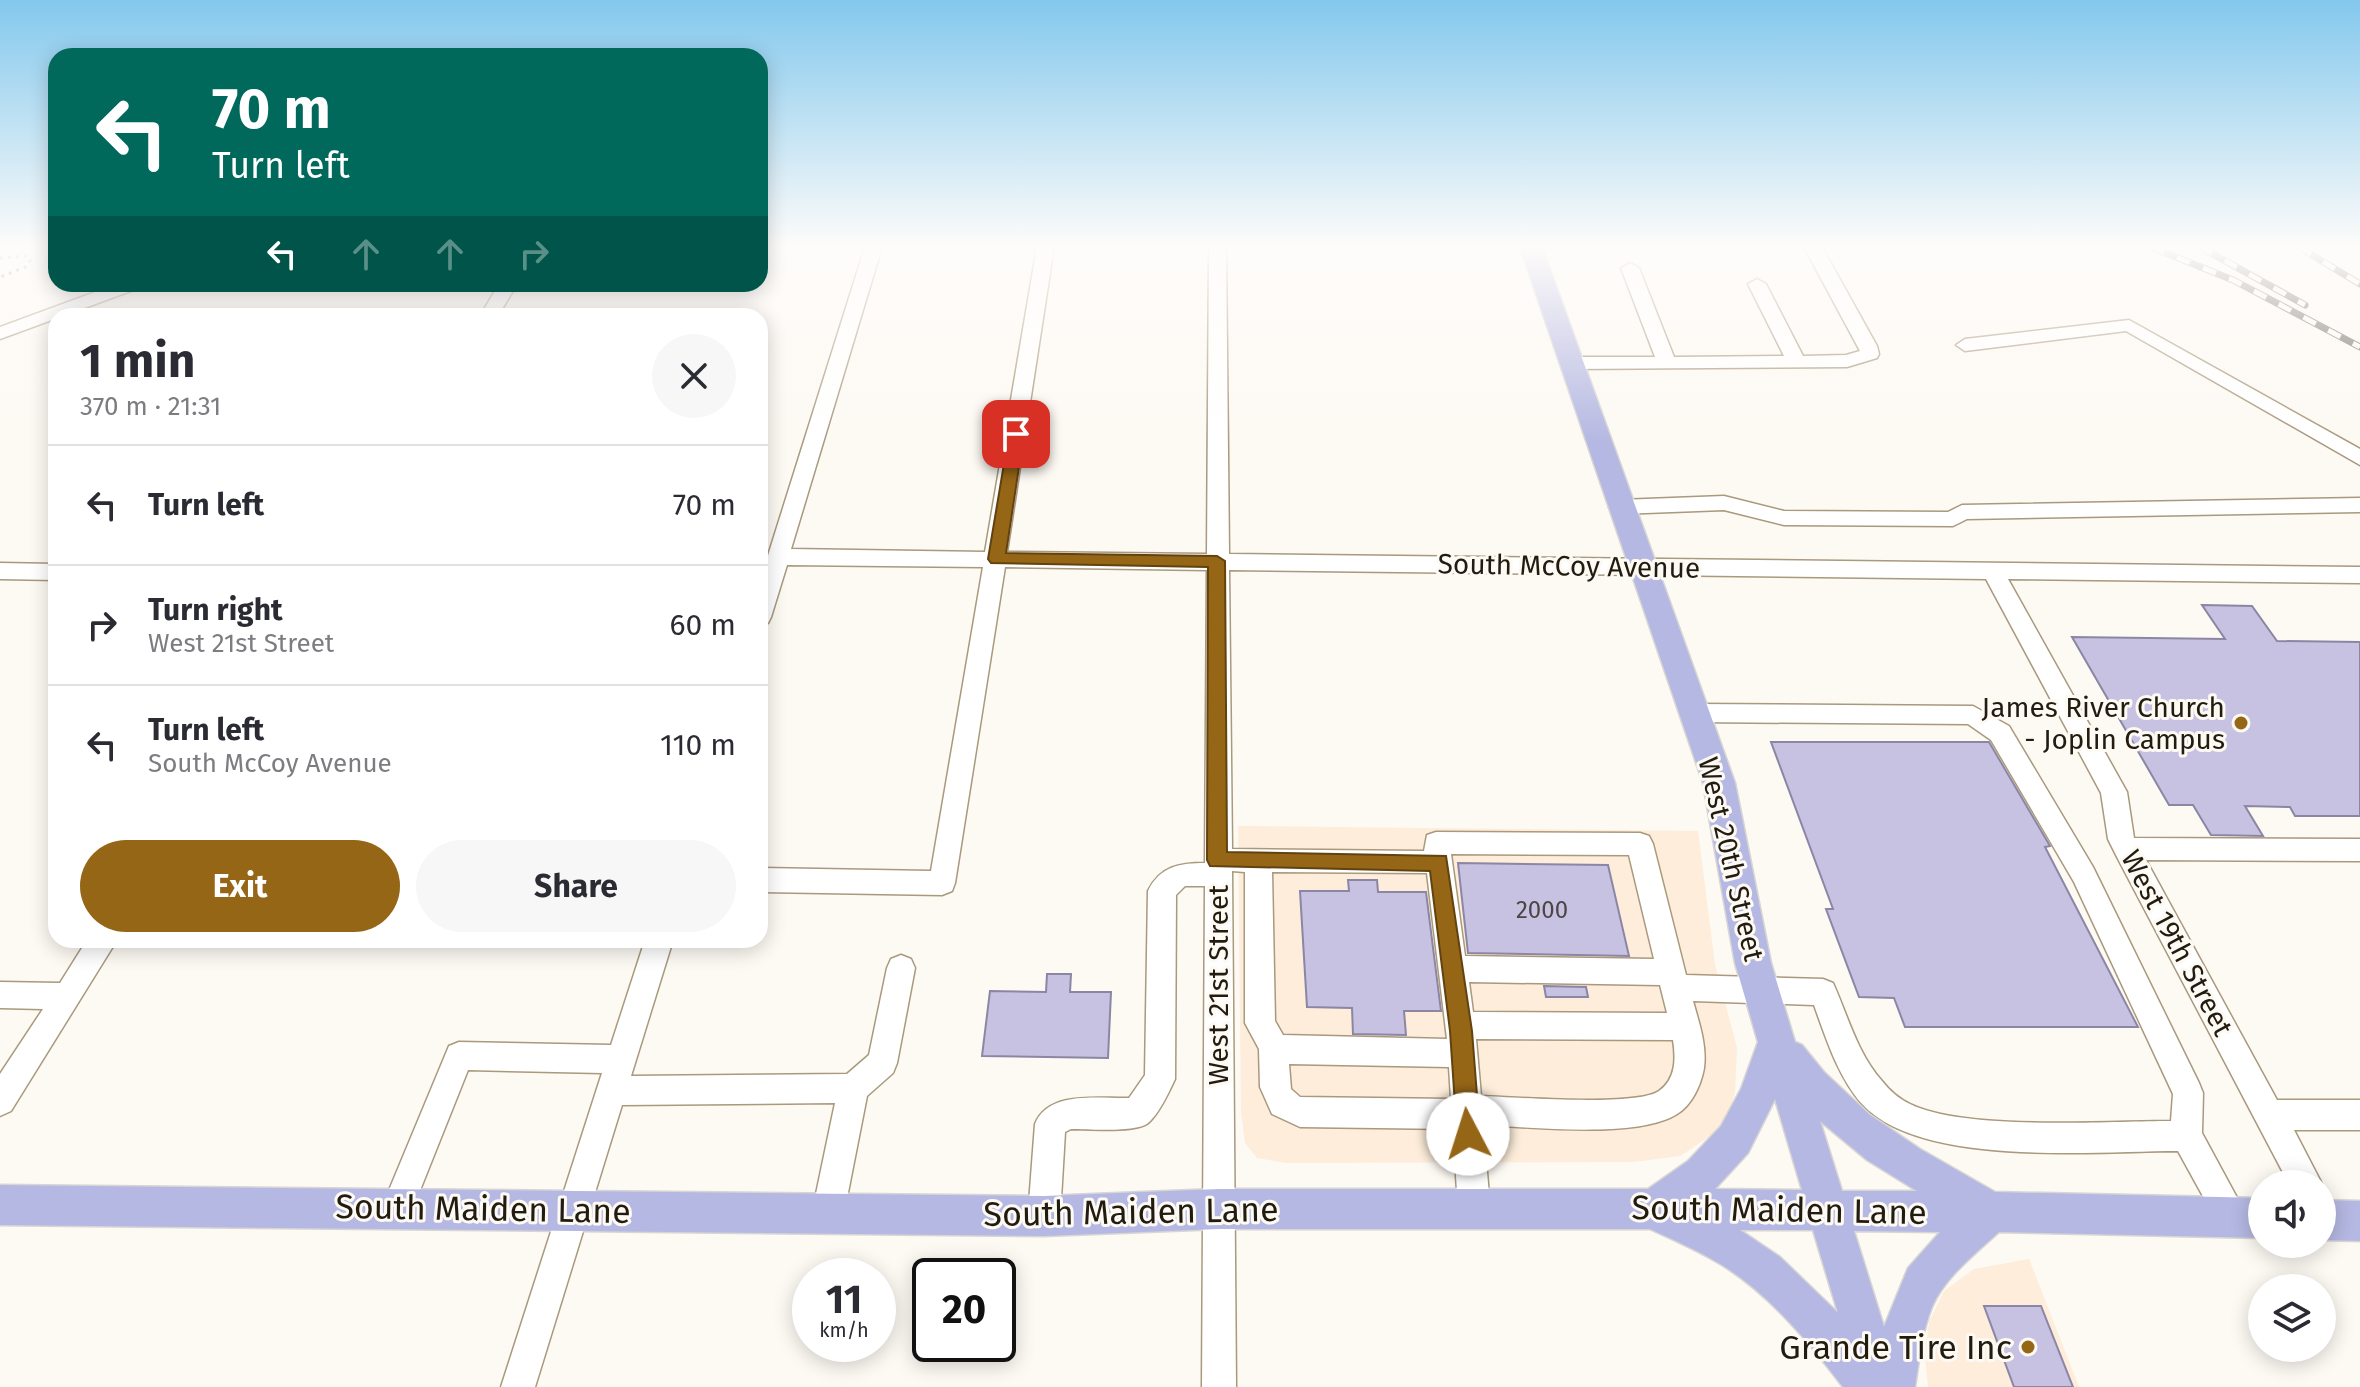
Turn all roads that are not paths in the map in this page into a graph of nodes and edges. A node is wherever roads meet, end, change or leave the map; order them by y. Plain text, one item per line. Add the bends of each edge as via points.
1 (853, 312) edge
2 (1036, 312) edge
3 (1218, 312) edge
4 (1553, 312) edge
5 (1647, 312) edge
6 (1771, 312) edge
7 (1847, 312) edge
8 (48, 315) edge
9 (0, 333) edge
10 (1965, 345) dead end
11 (1797, 362) junction
12 (1571, 363) junction
13 (1667, 363) junction
14 (2360, 458) edge
15 (2360, 505) edge
16 (1620, 507) junction
17 (779, 557) junction
18 (997, 559) junction
19 (1217, 561) junction
20 (1641, 567) junction
21 (0, 571) edge
22 (1993, 571) junction
23 (48, 572) edge
24 (2360, 575) edge
25 (768, 592) edge
26 (1694, 713) junction
27 (2126, 849) junction
28 (2360, 850) edge
29 (1258, 860) junction
30 (1439, 862) junction
31 (1218, 867) junction
32 (768, 880) edge
33 (98, 948) edge
34 (656, 948) edge
35 (901, 968) dead end
36 (1453, 969) junction
37 (1674, 980) junction
38 (1761, 989) junction
39 (0, 995) edge
40 (67, 996) junction
41 (1685, 1027) junction
42 (1461, 1039) junction
43 (1777, 1041) junction
44 (1274, 1047) junction
45 (621, 1059) junction
46 (853, 1088) junction
47 (611, 1091) junction
48 (0, 1101) edge
49 (1467, 1112) junction
50 (2270, 1115) junction
51 (2360, 1115) edge
52 (2186, 1136) junction
53 (2299, 1170) edge
54 (0, 1205) edge
55 (398, 1207) junction
56 (1474, 1207) junction
57 (573, 1209) junction
58 (1219, 1209) junction
59 (1652, 1209) junction
60 (1829, 1211) junction
61 (1991, 1212) junction
62 (828, 1213) junction
63 (1044, 1216) junction
64 (2247, 1218) edge
65 (518, 1387) edge
66 (1219, 1387) edge
67 (1870, 1387) edge
68 (1881, 1387) edge
69 (1893, 1387) edge

1 - 17 street
2 - 18 street
3 - 19 street, West 21st Street
4 - 12 main road, West 20th Street
5 - 13 street
6 - 11 street
7 - 11 street via 1870,354 1847,361
8 - 9 street
10 - 14 street via 2129,325
11 - 13 street
12 - 13 street
12 - 16 main road, West 20th Street
15 - 16 street via 1962,512 1953,519 1784,518 1724,503
16 - 20 main road, West 20th Street
17 - 18 street, South McCoy Avenue
17 - 25 street
18 - 19 street, South McCoy Avenue
18 - 32 street via 942,883
19 - 20 street, South McCoy Avenue
19 - 31 street, West 21st Street
20 - 22 street, South McCoy Avenue
20 - 26 main road, West 20th Street
21 - 23 street
22 - 24 street, South McCoy Avenue
22 - 27 street, West 19th Street via 2114,792
26 - 38 main road, West 20th Street via 1719,783
26 - 52 street via 1973,715 2000,733 2084,875 2188,1093
27 - 28 street
27 - 50 street, West 19th Street
29 - 30 street
29 - 31 street
29 - 44 street via 1260,1023
30 - 36 street
30 - 37 street via 1436,843 1640,844
31 - 58 street, West 21st Street
31 - 63 street via 1179,875 1162,891 1160,1079 1137,1113 1067,1114 1050,1124
33 - 40 street
34 - 45 street
35 - 46 street via 882,1063
36 - 37 street
36 - 42 street
37 - 38 street
37 - 41 street
38 - 43 main road, West 20th Street
38 - 52 street via 1823,992 1854,1068 1899,1115 1936,1127 2003,1134
39 - 40 street
40 - 48 street
41 - 42 street
41 - 49 street via 1688,1075 1677,1095 1656,1110
42 - 44 street via 1291,1051
42 - 49 street
43 - 59 main road via 1763,1086 1733,1146 1686,1188
43 - 60 main road, West 20th Street
43 - 61 main road via 1849,1124
44 - 49 street via 1276,1098 1288,1109
45 - 47 street
45 - 55 street via 459,1056
46 - 47 street
46 - 62 street
47 - 57 street
49 - 56 street
50 - 51 street
50 - 53 street, West 19th Street
52 - 64 street
54 - 55 main road, South Maiden Lane
55 - 57 main road, South Maiden Lane
56 - 58 main road, South Maiden Lane
56 - 59 main road, South Maiden Lane
57 - 62 main road, South Maiden Lane
57 - 65 street
58 - 63 main road, South Maiden Lane
58 - 66 street, West 21st Street
59 - 60 main road, South Maiden Lane
59 - 67 main road via 1746,1257 1777,1281 1837,1342
60 - 61 main road, South Maiden Lane
60 - 68 main road, West 20th Street
61 - 64 main road, South Maiden Lane
61 - 69 main road via 1933,1269 1916,1294
62 - 63 main road, South Maiden Lane

